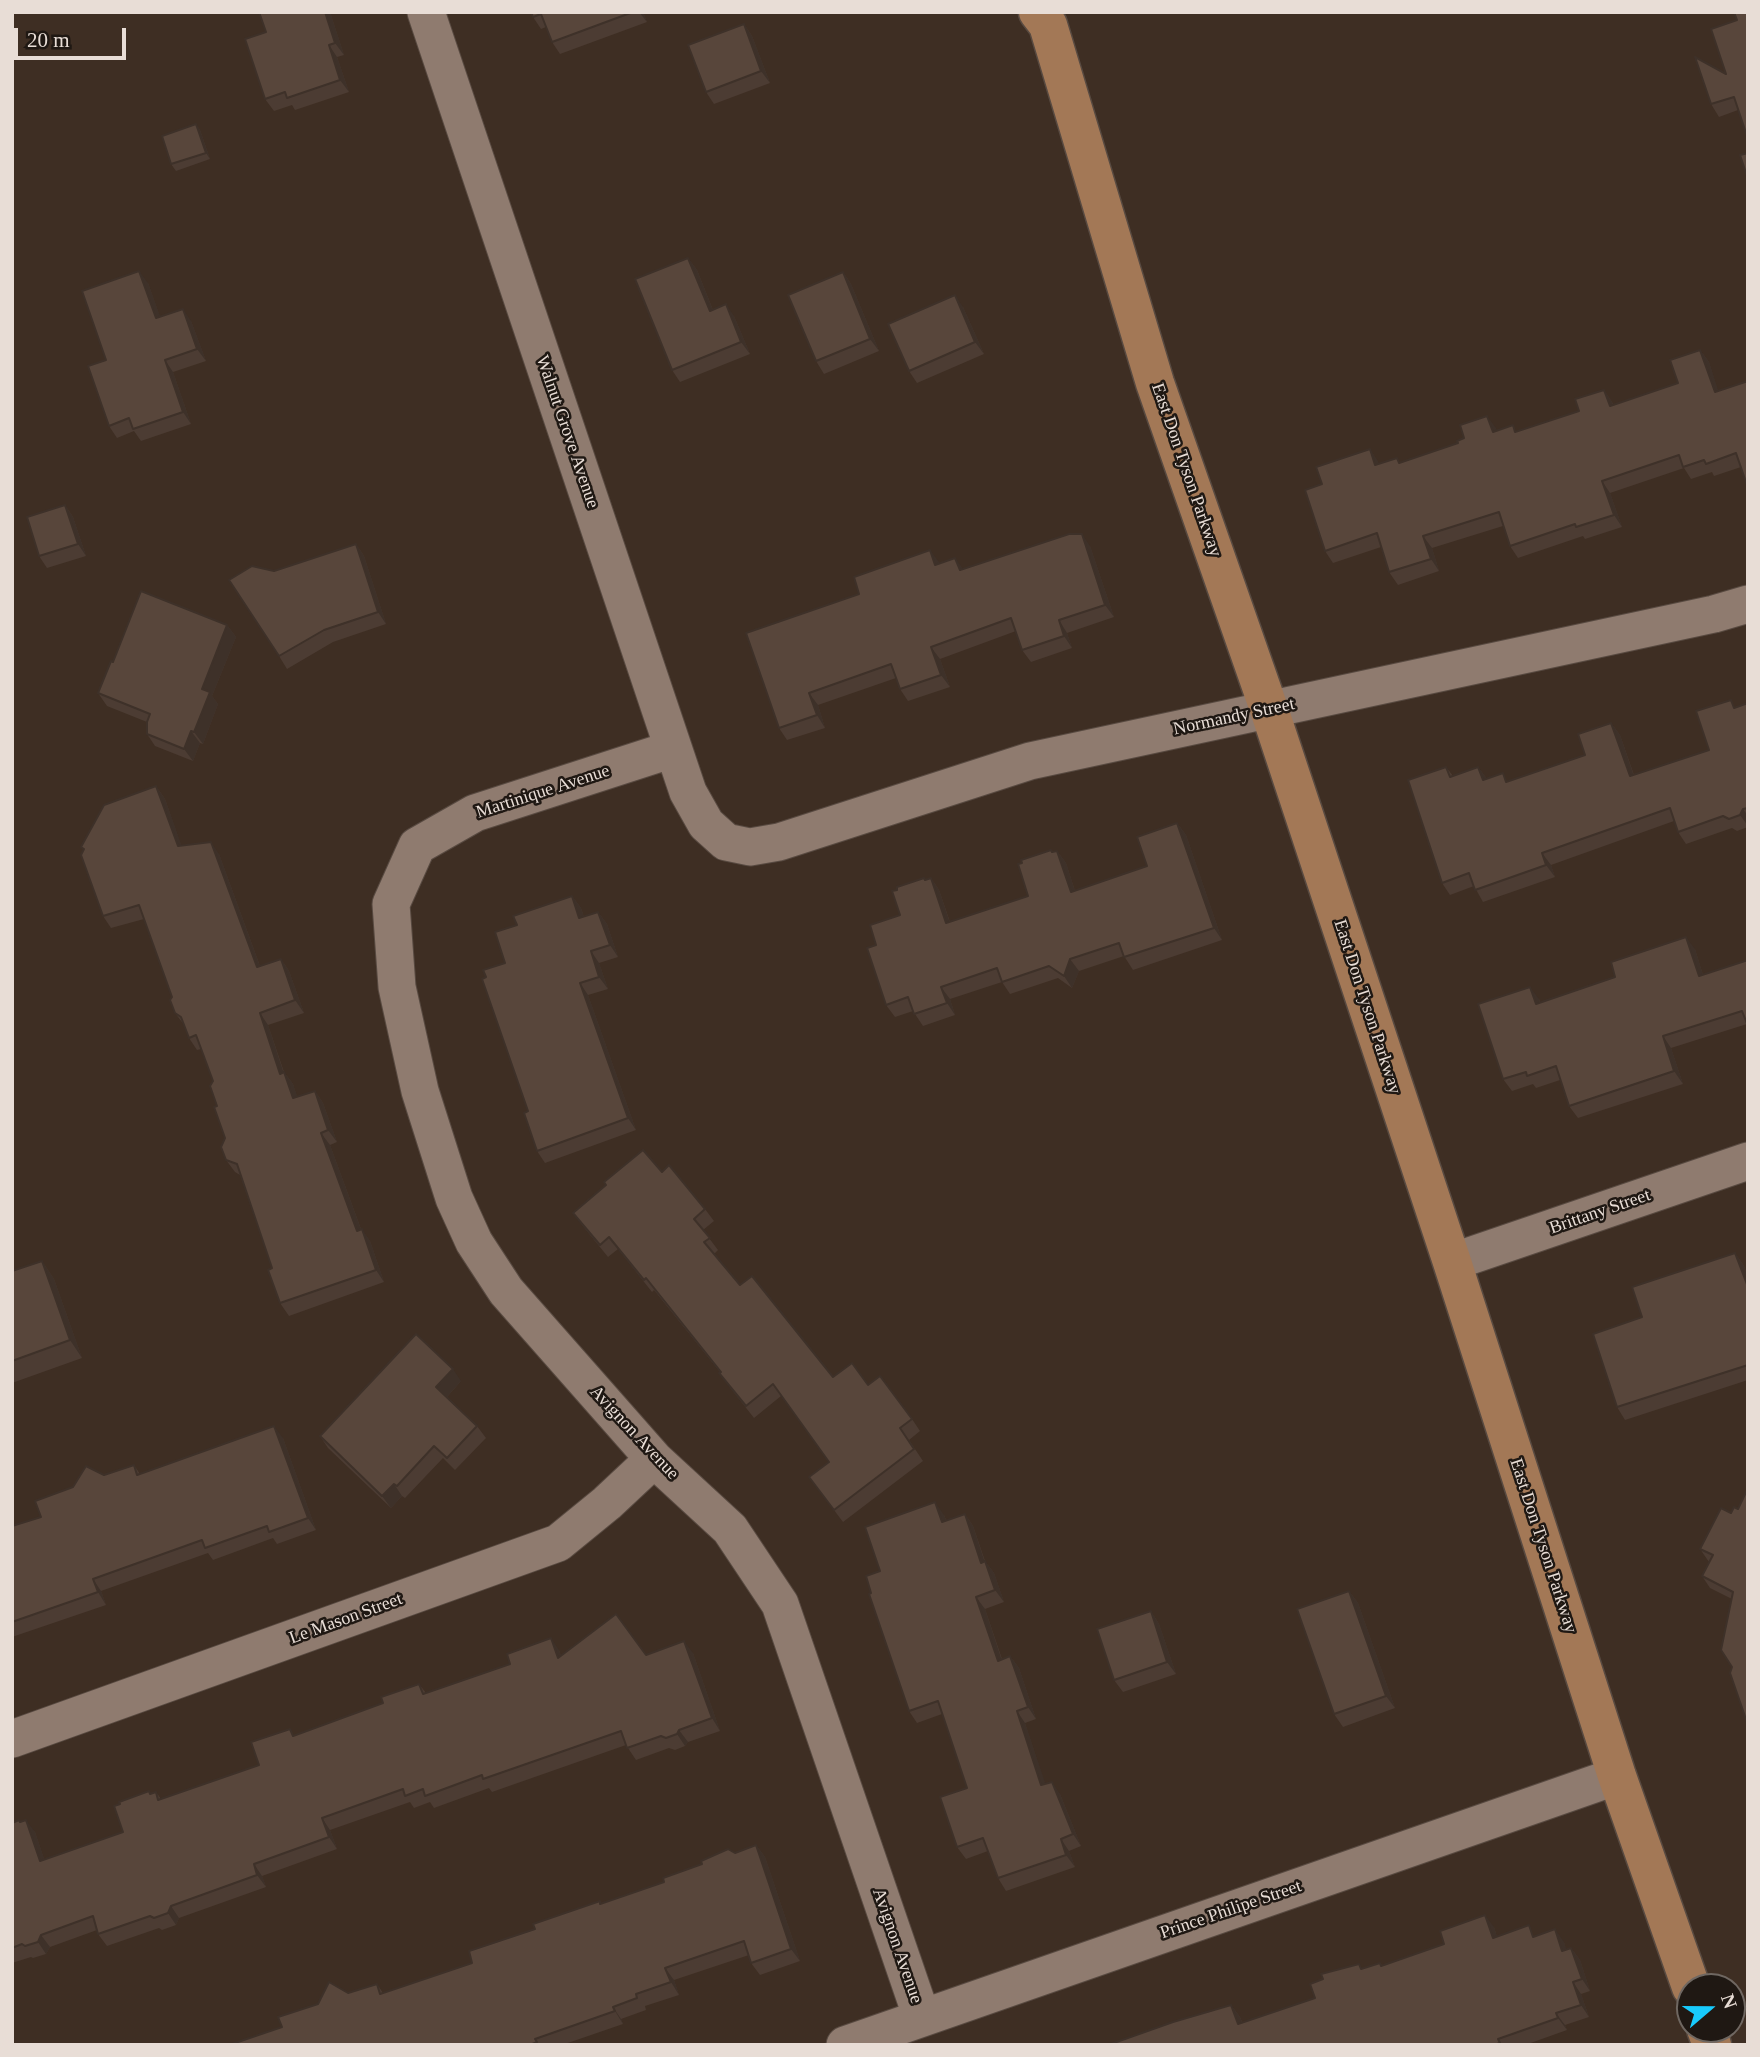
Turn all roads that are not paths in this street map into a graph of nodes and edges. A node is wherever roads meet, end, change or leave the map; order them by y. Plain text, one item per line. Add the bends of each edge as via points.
1 (426, 12) edge
2 (1046, 16) edge
3 (1748, 604) edge
4 (1269, 709) junction
5 (673, 749) junction
6 (726, 842) joint
7 (418, 846) joint
8 (1748, 1161) edge
9 (1452, 1262) junction
10 (654, 1458) junction
11 (12, 1739) edge
12 (1617, 1776) junction
13 (1686, 1973) edge
14 (922, 2018) junction
15 (845, 2045) edge

1 - 5 street, Walnut Grove Avenue
2 - 4 main road, East Don Tyson Parkway via 1155,383
3 - 4 street, Normandy Street
4 - 6 street, Normandy Street via 1030,761 779,842 750,847
4 - 9 main road, East Don Tyson Parkway
5 - 6 street, Walnut Grove Avenue via 688,792 706,824
5 - 7 street, Martinique Avenue via 475,813
7 - 10 street, Avignon Avenue via 391,904 397,987 420,1091 454,1198 474,1242 506,1292
8 - 9 street, Brittany Street
9 - 12 main road, East Don Tyson Parkway
10 - 11 street, Le Mason Street via 558,1544
10 - 14 street, Avignon Avenue via 730,1529 780,1604
12 - 13 main road, East Don Tyson Parkway
12 - 14 street, Prince Philipe Street
14 - 15 street, Prince Philipe Street

